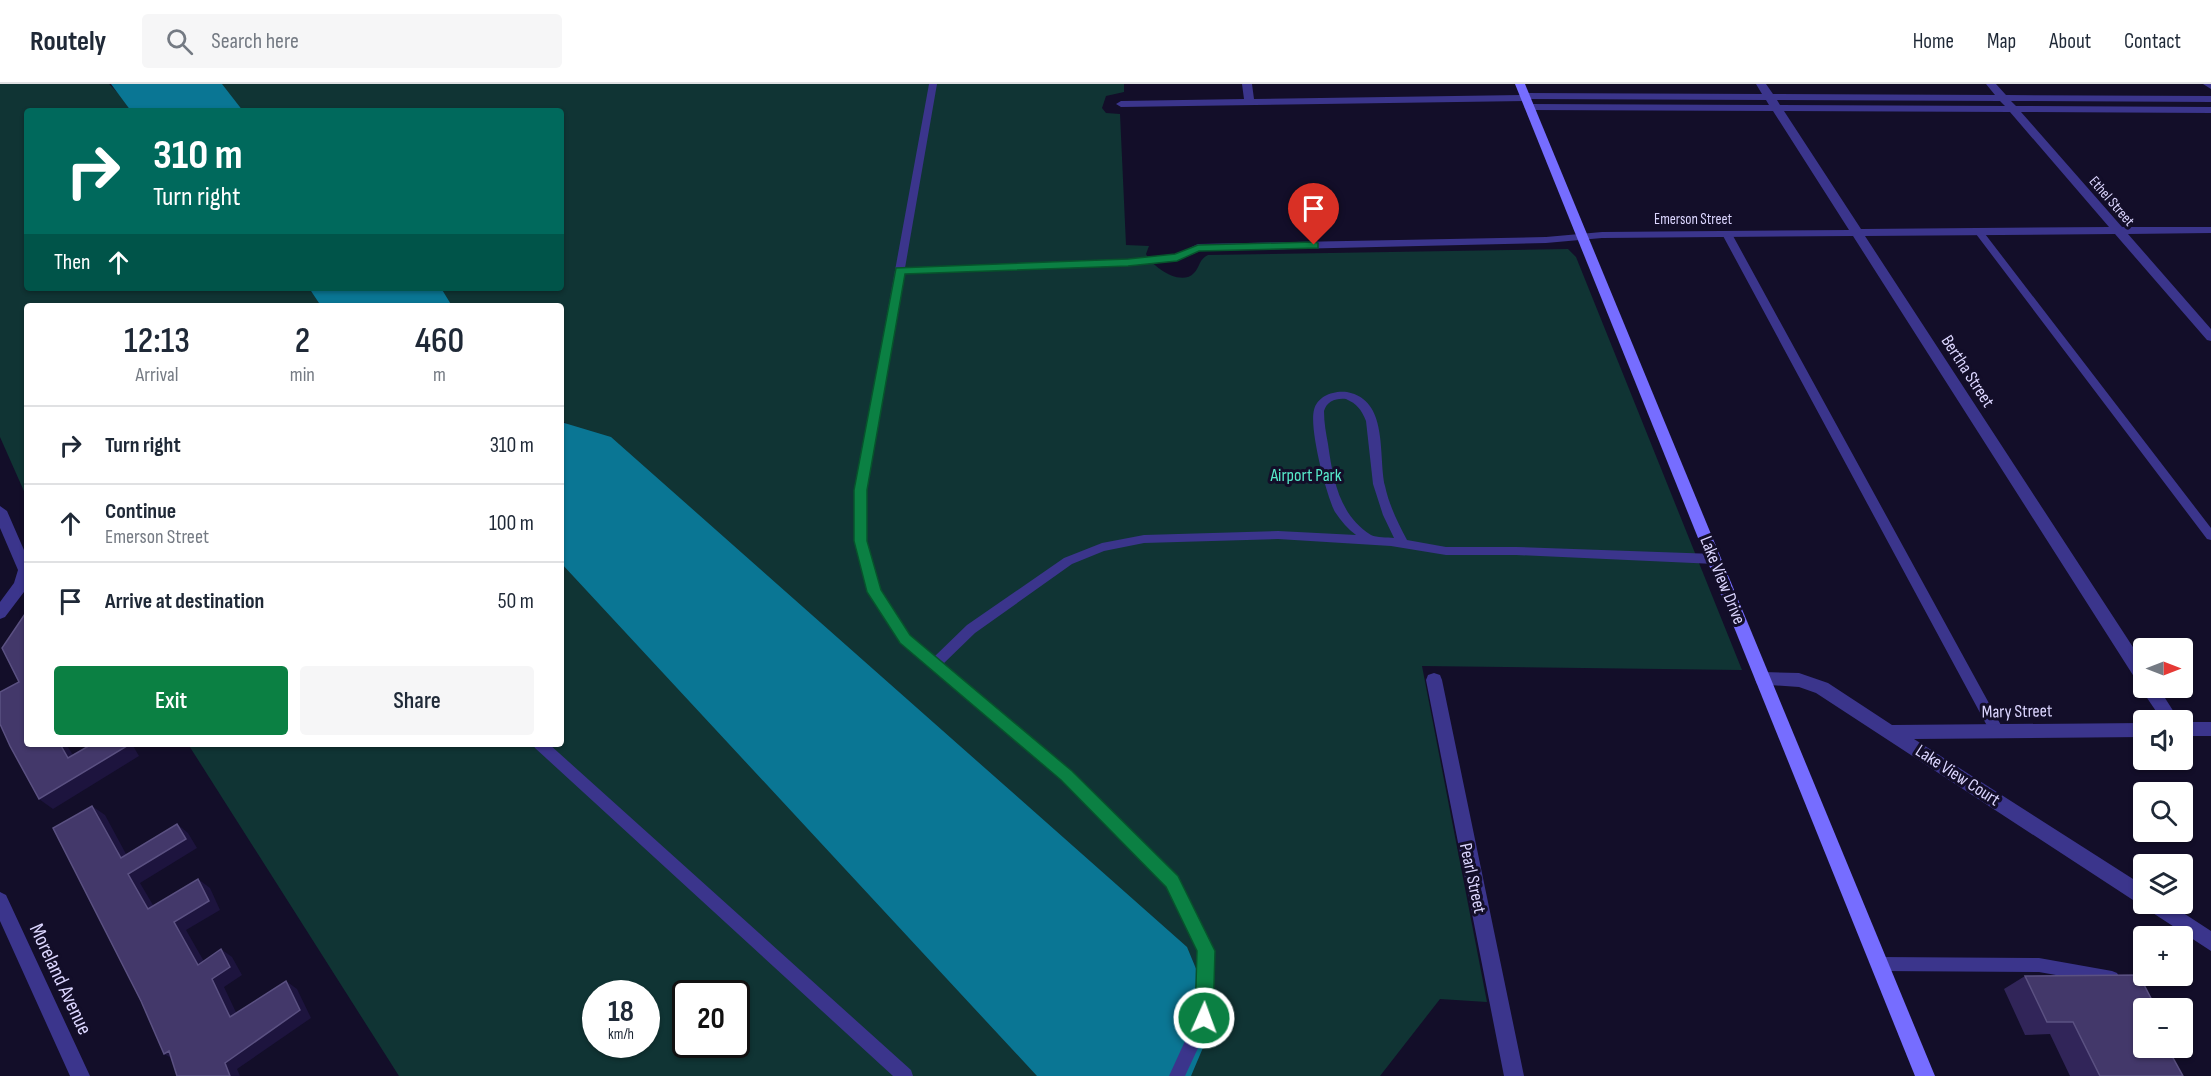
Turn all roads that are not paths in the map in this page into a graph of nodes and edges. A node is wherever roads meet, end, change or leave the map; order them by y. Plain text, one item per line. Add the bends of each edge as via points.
1 (933, 84) edge
2 (1247, 84) edge
3 (1520, 84) edge
4 (1761, 84) edge
5 (1991, 84) edge
6 (2003, 98) junction
7 (2211, 99) edge
8 (1527, 100) junction
9 (1773, 102) junction
10 (1250, 103) junction
11 (1121, 104) dead end
12 (2013, 109) junction
13 (2211, 110) edge
14 (2211, 230) edge
15 (2118, 231) junction
16 (1979, 232) junction
17 (1855, 233) junction
18 (1727, 234) junction
19 (1582, 237) junction
20 (1177, 257) joint
21 (900, 271) junction
22 (2211, 337) edge
23 (0, 511) edge
24 (2211, 536) edge
25 (1371, 541) junction
26 (1402, 543) junction
27 (1715, 559) junction
28 (24, 566) edge
29 (24, 574) edge
30 (0, 613) edge
31 (2133, 661) edge
32 (935, 664) junction
33 (1764, 679) junction
34 (1434, 680) dead end
35 (2133, 729) edge
36 (2193, 729) edge
37 (2211, 729) edge
38 (1996, 731) junction
39 (1892, 732) junction
40 (543, 747) edge
41 (2133, 890) edge
42 (0, 901) edge
43 (2169, 914) edge
44 (2211, 942) edge
45 (1879, 964) junction
46 (2112, 978) edge
47 (80, 1076) edge
48 (904, 1076) edge
49 (1177, 1076) edge
50 (1514, 1076) edge
51 (1925, 1076) edge

1 - 21 lane
2 - 10 street
3 - 8 street, Lake View Drive
4 - 9 street, Bertha Street
5 - 6 street, Ethel Street
6 - 7 street
6 - 9 street
6 - 12 street, Ethel Street
8 - 9 street
8 - 10 street
8 - 19 street, Lake View Drive
9 - 12 street
9 - 17 street, Bertha Street
10 - 11 street
12 - 13 street
12 - 15 street, Ethel Street
14 - 15 street, Emerson Street
15 - 16 street, Emerson Street
15 - 22 street, Ethel Street
16 - 17 street, Emerson Street
16 - 24 lane
17 - 18 street, Emerson Street
17 - 31 street, Bertha Street
18 - 19 street, Emerson Street
18 - 38 lane
19 - 20 street, Emerson Street via 1198,248
19 - 27 street, Lake View Drive
20 - 21 lane
21 - 32 lane via 861,490 860,541 874,592 905,639
23 - 28 street
25 - 26 lane
25 - 26 lane via 1346,519 1330,484 1318,412 1332,396 1356,398 1367,408 1380,491
25 - 32 lane via 1278,535 1169,537 1102,547 1068,561 1032,584 971,629
26 - 27 lane via 1446,551
27 - 33 street, Lake View Drive
29 - 30 street via 21,585
32 - 49 lane via 1066,775 1172,882 1206,951 1204,1018
33 - 39 street, Lake View Court via 1800,680 1816,685
33 - 45 street, Lake View Drive
34 - 50 street, Pearl Street
35 - 38 street, Mary Street
36 - 37 street
38 - 39 street, Mary Street
39 - 41 street, Lake View Court
40 - 48 lane
42 - 47 street, Moreland Avenue
43 - 44 street
45 - 46 lane via 2040,965
45 - 51 street, Lake View Drive

